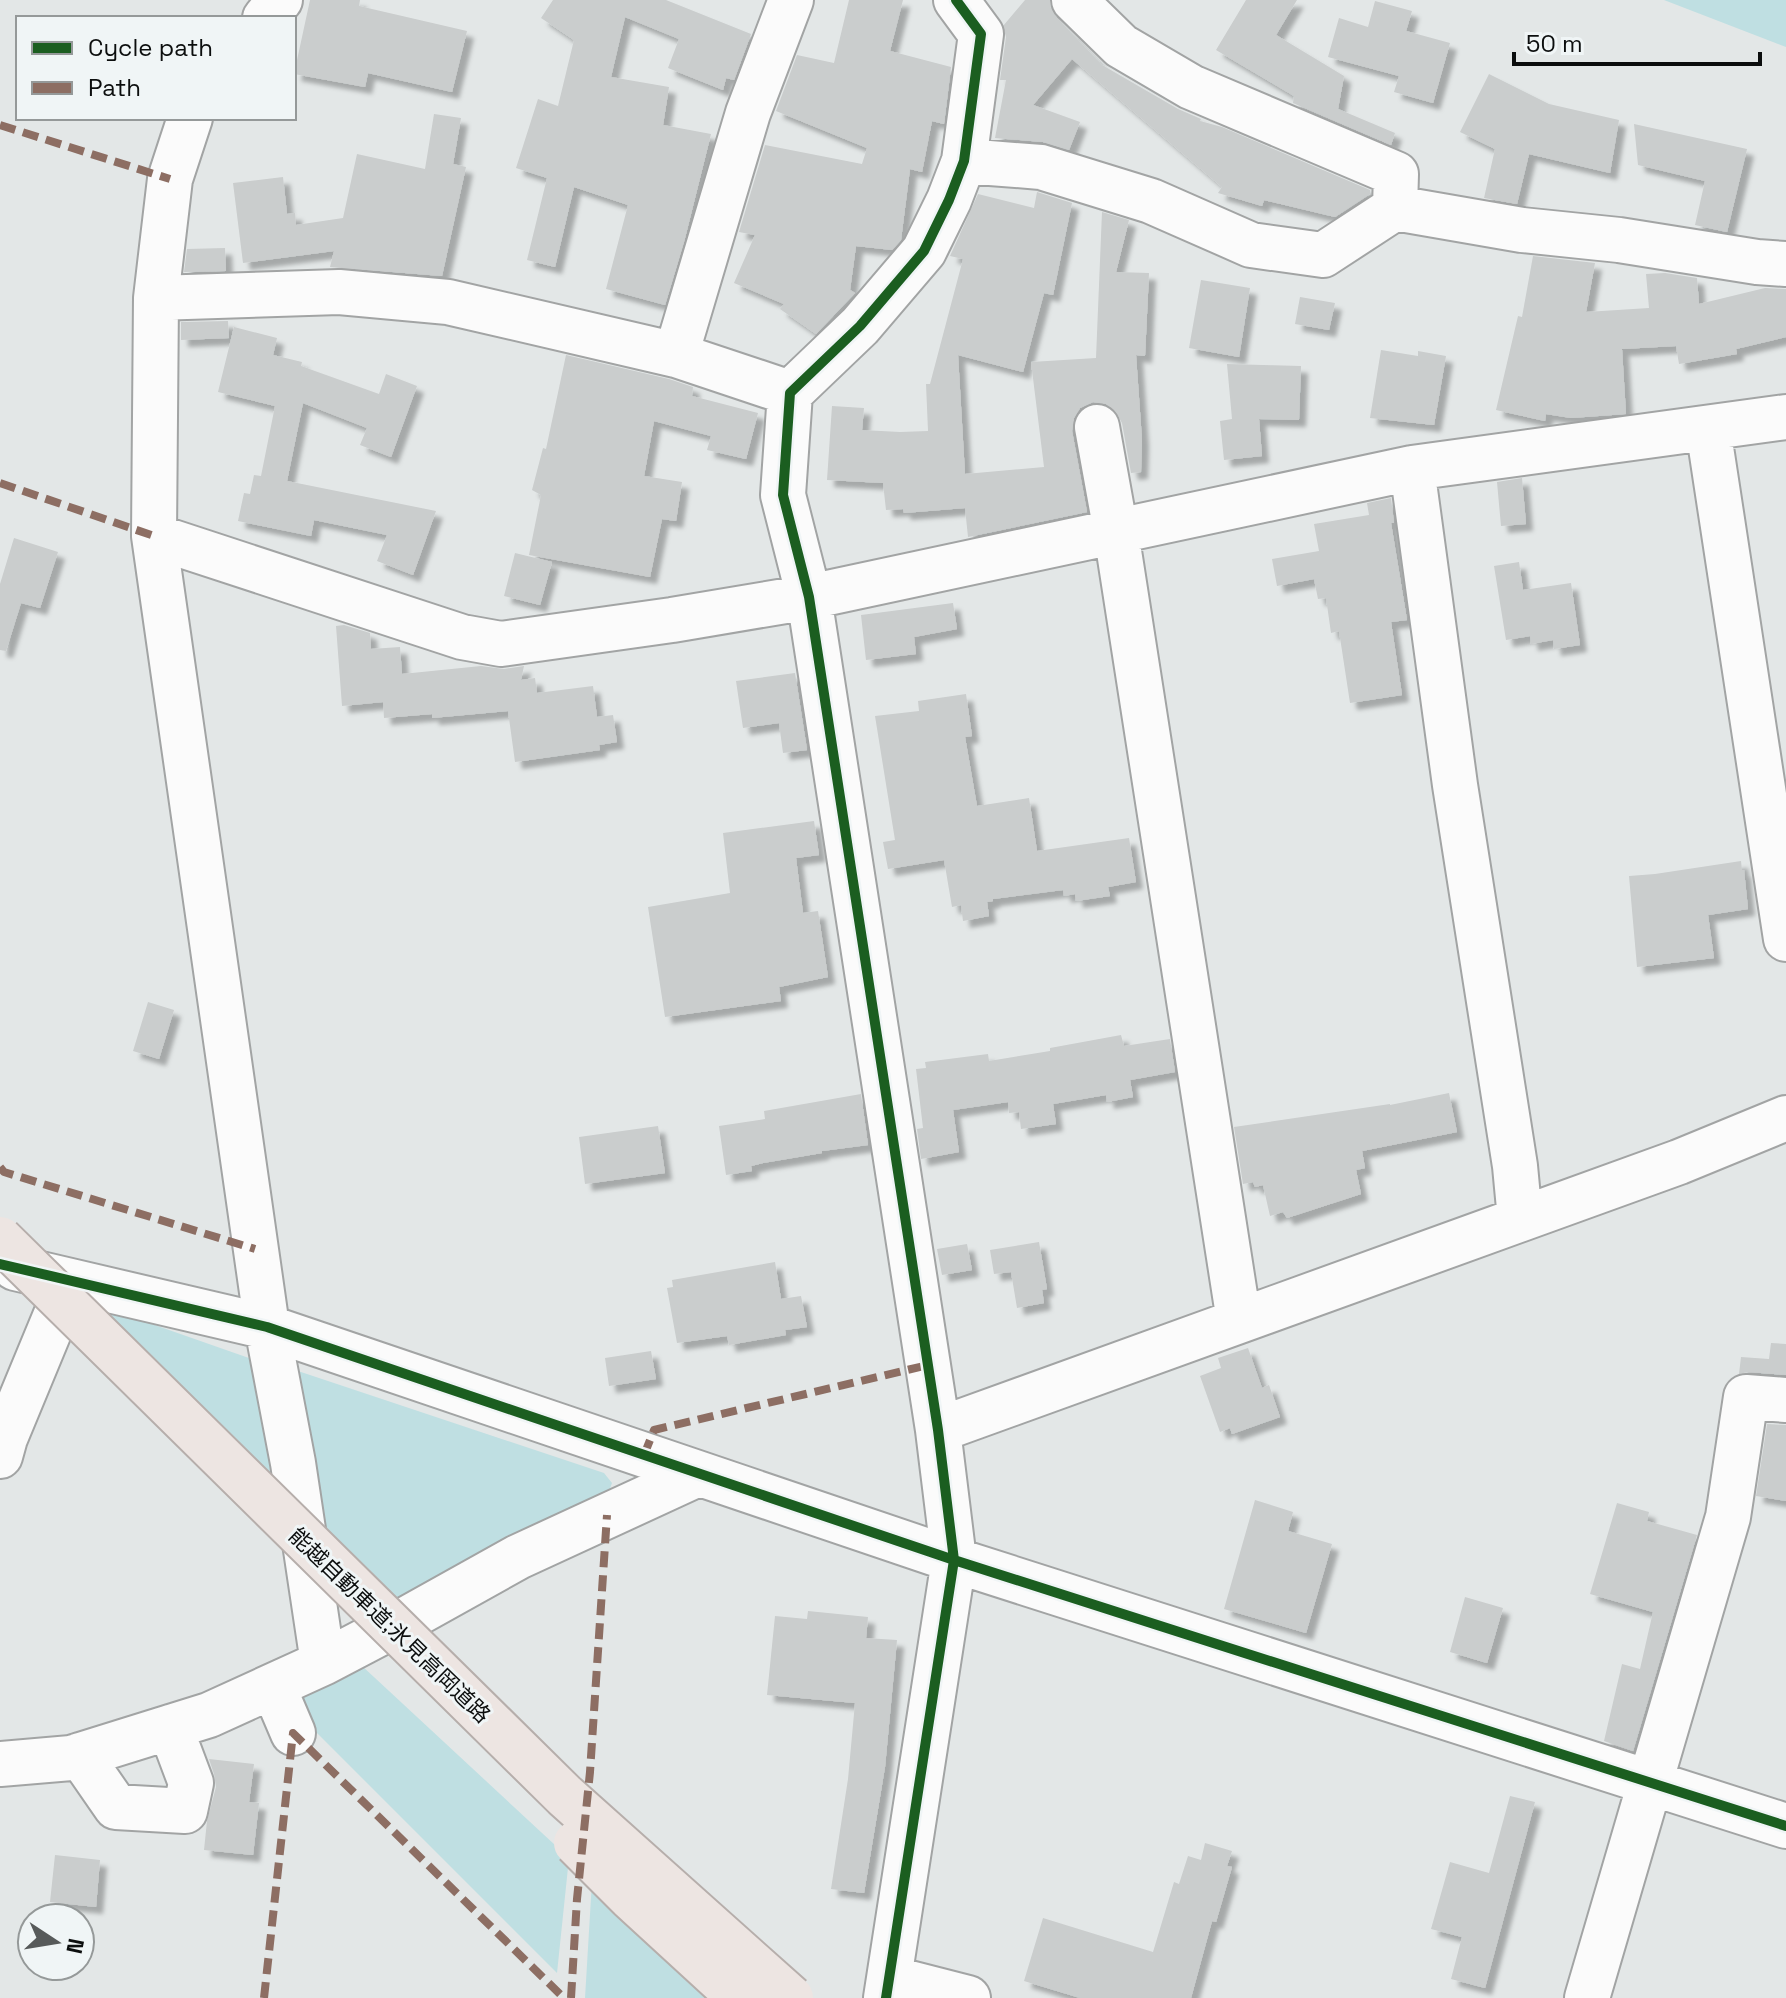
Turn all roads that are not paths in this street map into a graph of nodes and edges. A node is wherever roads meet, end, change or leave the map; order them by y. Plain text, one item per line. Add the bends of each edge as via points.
1 (280, 0) edge
2 (791, 0) edge
3 (956, 0) edge
4 (1074, 0) edge
5 (267, 16) edge
6 (189, 120) edge
7 (964, 161) junction
8 (1395, 208) junction
9 (1786, 264) edge
10 (156, 298) junction
11 (676, 355) junction
12 (790, 393) junction
13 (1786, 417) edge
14 (1097, 427) dead end
15 (1708, 428) junction
16 (1412, 468) junction
17 (1116, 532) junction
18 (154, 536) junction
19 (809, 597) junction
20 (1786, 939) edge
21 (1786, 1118) edge
22 (1520, 1219) junction
23 (0, 1239) edge
24 (0, 1264) edge
25 (0, 1275) edge
26 (70, 1281) junction
27 (1239, 1321) junction
28 (267, 1327) junction
29 (1786, 1400) edge
30 (938, 1430) junction
31 (2, 1442) edge
32 (698, 1474) junction
33 (954, 1560) junction
34 (323, 1663) junction
35 (273, 1686) junction
36 (170, 1727) junction
37 (293, 1733) dead end
38 (80, 1755) junction
39 (0, 1764) edge
40 (1651, 1783) junction
41 (1786, 1826) edge
42 (888, 1988) edge
43 (740, 1998) edge
44 (791, 1998) edge
45 (968, 1998) edge
46 (1587, 1998) edge

1 - 5 street
2 - 11 street via 748,113
3 - 7 street via 981,34
4 - 8 street via 1121,46 1191,87 1396,174
6 - 10 street via 170,179
7 - 8 street via 1041,167 1151,201 1251,245 1323,255
7 - 12 street via 924,251 860,326
8 - 9 street
10 - 11 street via 339,292 448,302
10 - 18 street
11 - 12 street
12 - 19 street via 783,495
13 - 15 street
14 - 17 street
15 - 16 street
15 - 20 street
16 - 17 street
16 - 22 street
17 - 19 street
17 - 27 street
18 - 19 street via 462,637 501,644
18 - 28 street
19 - 30 street
21 - 22 street
22 - 27 street
23 - 44 highway, 能越自動車道;氷見高岡道路, bridge via 565,1796
24 - 26 street
25 - 43 highway, 能越自動車道;氷見高岡道路, bridge via 344,1622
26 - 28 street
26 - 31 street
27 - 30 street
28 - 32 street
28 - 34 street
29 - 40 street via 1746,1397 1728,1517
30 - 33 street
32 - 33 street
32 - 34 street via 518,1557
33 - 40 street
33 - 42 street
34 - 35 street
35 - 36 street
35 - 37 street
36 - 38 street
36 - 38 street via 191,1783 185,1811 116,1807
38 - 39 street
40 - 41 street
40 - 46 street
42 - 45 street

